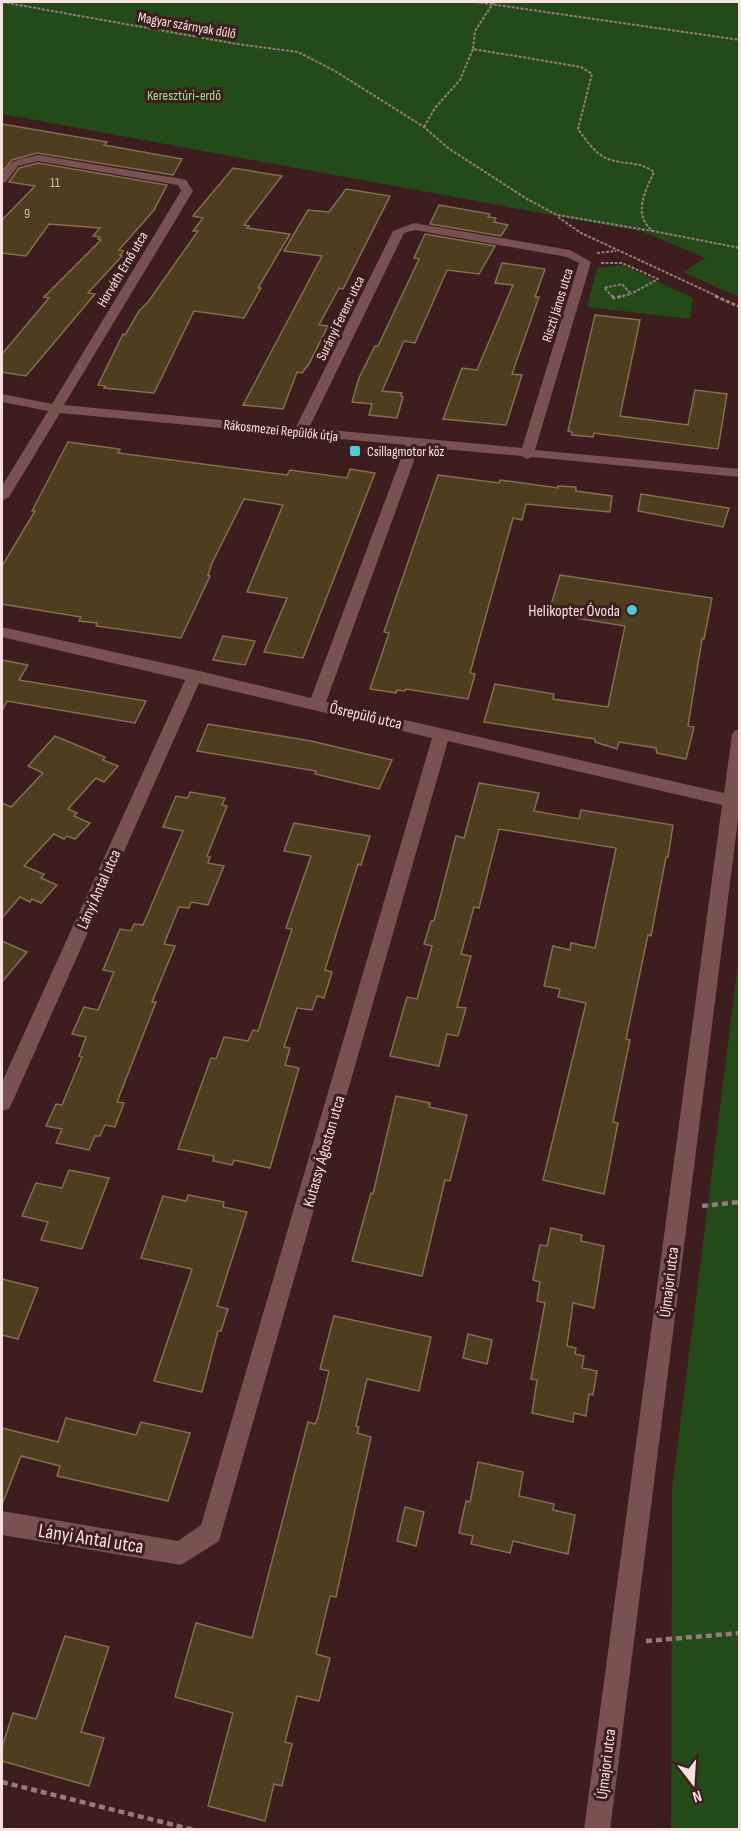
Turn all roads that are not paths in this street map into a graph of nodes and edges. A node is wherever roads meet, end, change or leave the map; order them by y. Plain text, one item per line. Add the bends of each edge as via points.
1 (2, 180) edge
2 (414, 226) joint
3 (2, 398) edge
4 (54, 408) junction
5 (300, 432) junction
6 (414, 443) junction
7 (527, 455) junction
8 (740, 473) edge
9 (2, 497) edge
10 (2, 632) edge
11 (195, 675) junction
12 (317, 704) junction
13 (442, 733) junction
14 (740, 735) edge
15 (730, 801) junction
16 (2, 1103) edge
17 (2, 1523) edge
18 (180, 1553) joint
19 (597, 1830) edge

1 - 4 street, Horváth Ernő utca via 14,164 38,158 182,182 187,191
2 - 5 street, Surányi Ferenc utca via 399,231
2 - 7 street, Riszti János utca via 570,254 585,262
3 - 4 street, Rákosmezei Repülők útja
4 - 5 street, Rákosmezei Repülők útja
4 - 9 street, Horváth Ernő utca
5 - 6 street, Rákosmezei Repülők útja
6 - 7 street, Rákosmezei Repülők útja
6 - 12 street
7 - 8 street, Rákosmezei Repülők útja
10 - 11 street, Ősrepülő utca
11 - 12 street, Ősrepülő utca
11 - 16 street, Lányi Antal utca
12 - 13 street, Ősrepülő utca
13 - 15 street, Ősrepülő utca
13 - 18 street, Kutassy Ágoston utca via 211,1533
14 - 15 street, Újmajori utca
15 - 19 street, Újmajori utca
17 - 18 street, Lányi Antal utca

